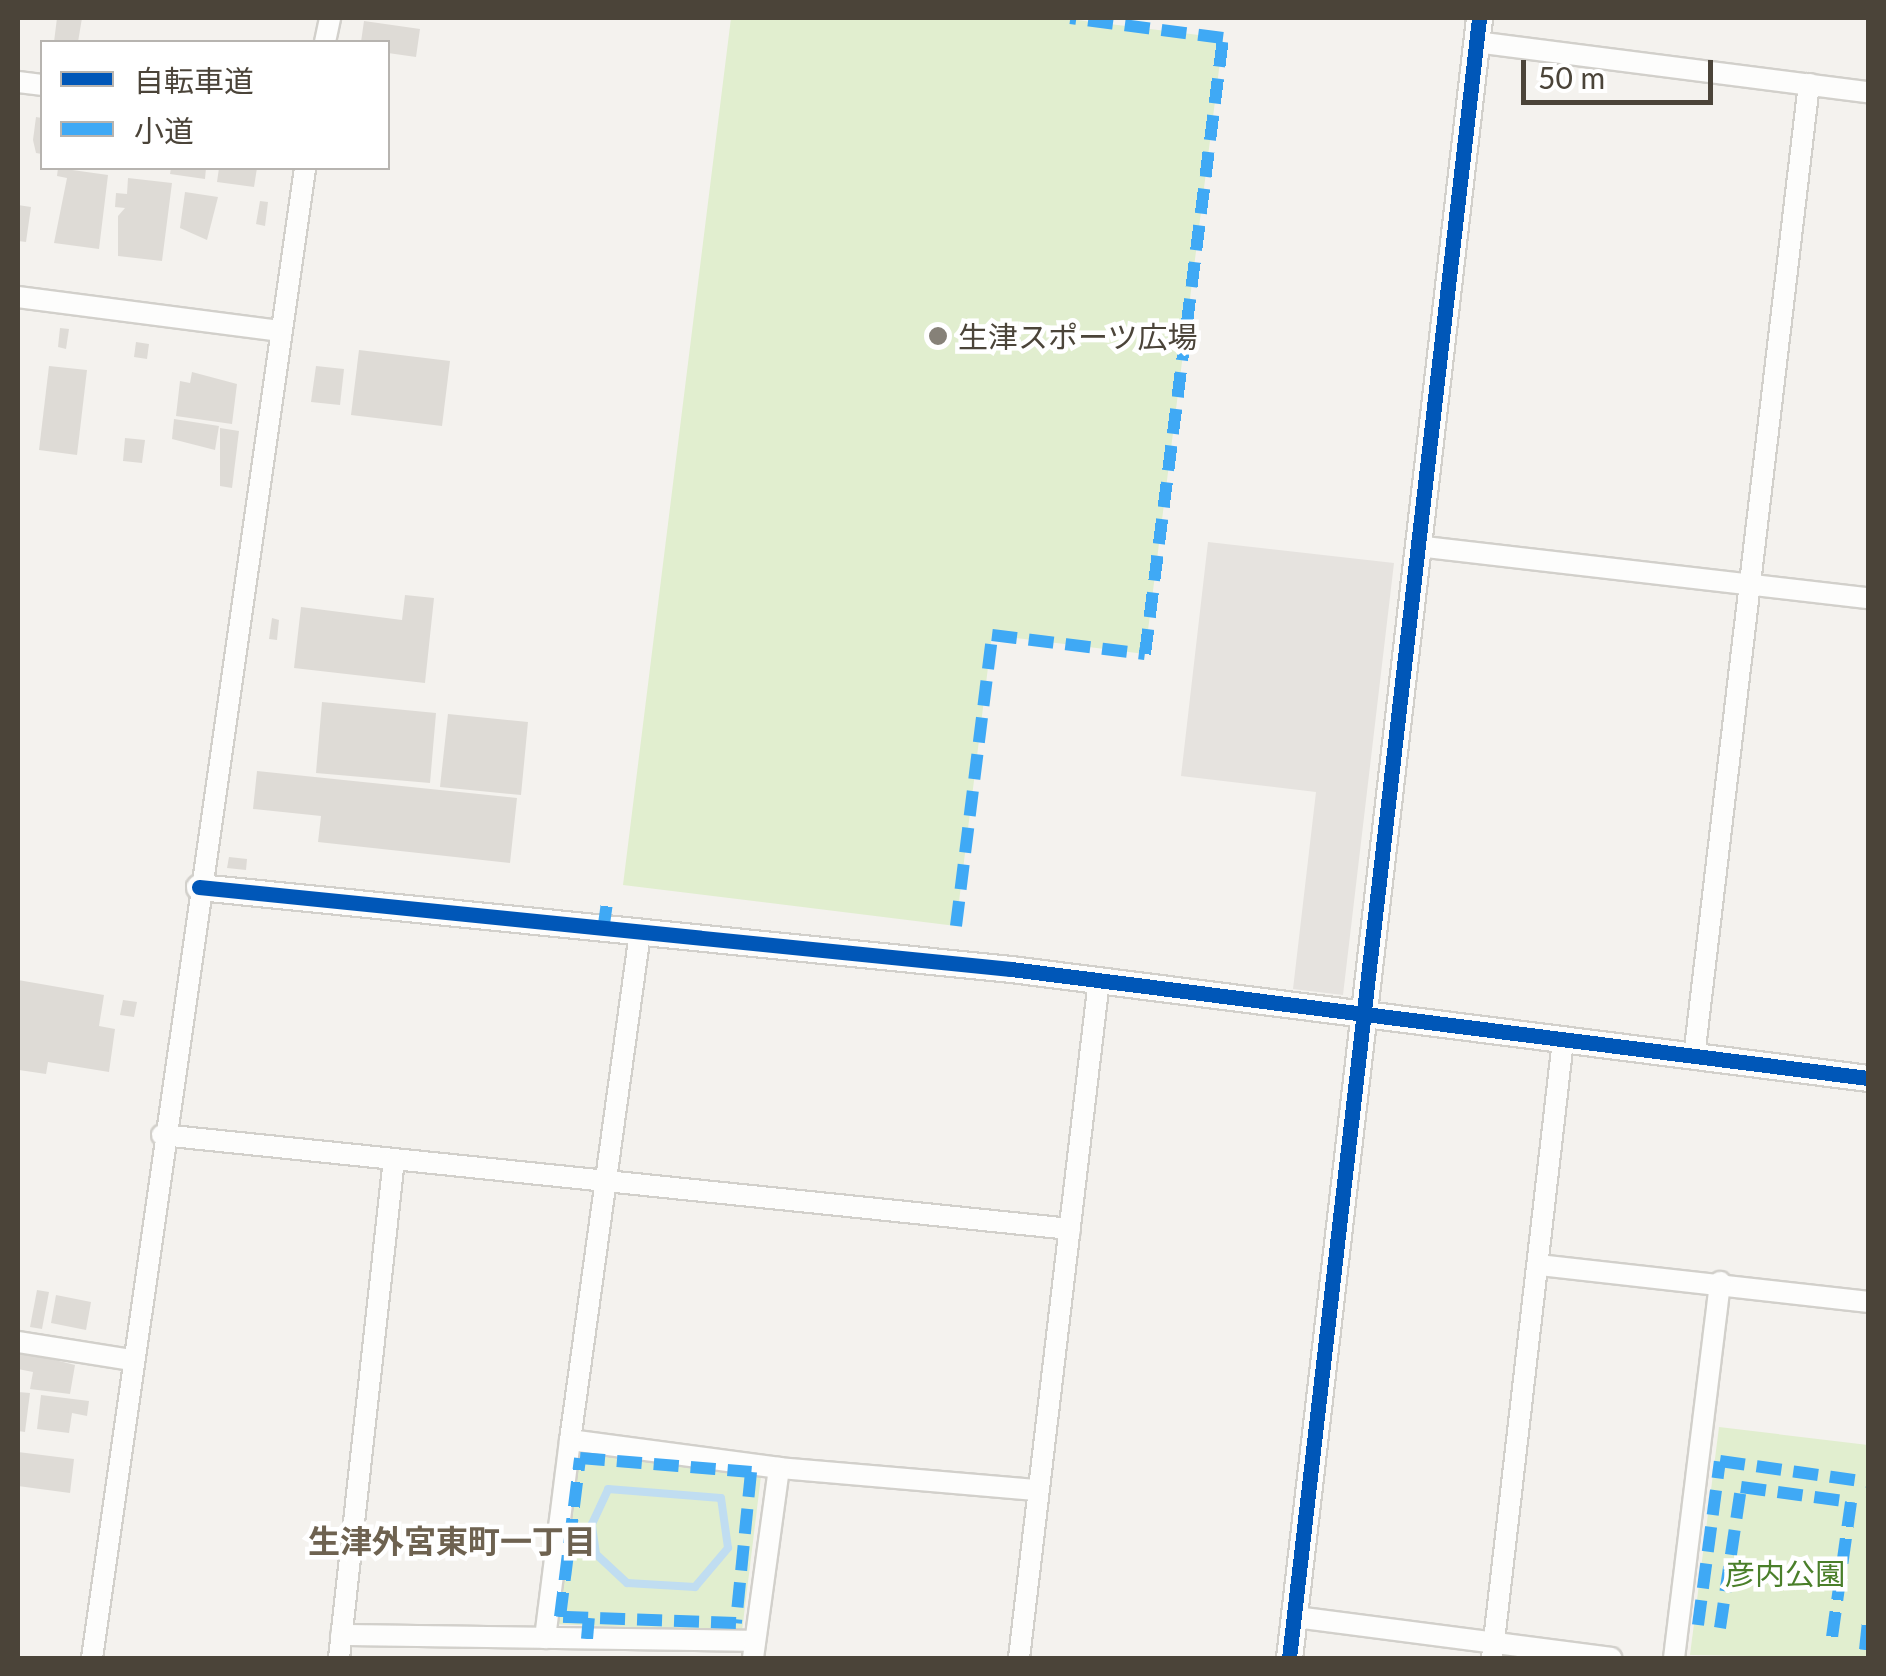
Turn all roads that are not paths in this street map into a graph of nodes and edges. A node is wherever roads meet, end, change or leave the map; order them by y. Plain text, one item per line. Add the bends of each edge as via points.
1 (1478, 27) edge
2 (1809, 84) junction
3 (1868, 92) edge
4 (305, 170) edge
5 (18, 296) edge
6 (281, 331) junction
7 (1417, 546) junction
8 (1746, 583) junction
9 (1868, 598) edge
10 (200, 887) junction
11 (640, 933) junction
12 (1099, 980) junction
13 (1364, 1015) junction
14 (1563, 1041) junction
15 (1694, 1057) junction
16 (1868, 1078) edge
17 (162, 1134) junction
18 (394, 1160) junction
19 (607, 1181) junction
20 (1070, 1229) junction
21 (1539, 1265) junction
22 (1720, 1282) junction
23 (1868, 1302) edge
24 (18, 1342) edge
25 (132, 1360) junction
26 (570, 1440) junction
27 (779, 1468) junction
28 (1038, 1490) junction
29 (1296, 1617) junction
30 (341, 1635) junction
31 (545, 1638) junction
32 (754, 1650) edge
33 (1493, 1650) edge
34 (92, 1658) edge
35 (338, 1658) edge
36 (1018, 1658) edge
37 (1289, 1658) edge
38 (1611, 1658) edge
39 (1674, 1658) edge

1 - 2 street
1 - 7 street
2 - 3 street
2 - 8 street
4 - 6 street
5 - 6 street
6 - 10 street
7 - 8 street
7 - 13 street
8 - 9 street
8 - 15 street
10 - 11 street
10 - 17 street
11 - 12 street
11 - 19 street
12 - 13 street
12 - 20 street
13 - 14 street
13 - 29 street
14 - 15 street
14 - 21 street
15 - 16 street
17 - 18 street
17 - 25 street
18 - 19 street
18 - 30 street
19 - 20 street
19 - 26 street
20 - 28 street
21 - 22 street
21 - 33 street
22 - 23 street
22 - 39 street
24 - 25 street
25 - 34 street
26 - 27 street
26 - 31 street
27 - 28 street
27 - 32 street
28 - 36 street
29 - 33 street
29 - 37 street
30 - 31 street
30 - 35 street
31 - 32 street
33 - 38 street

